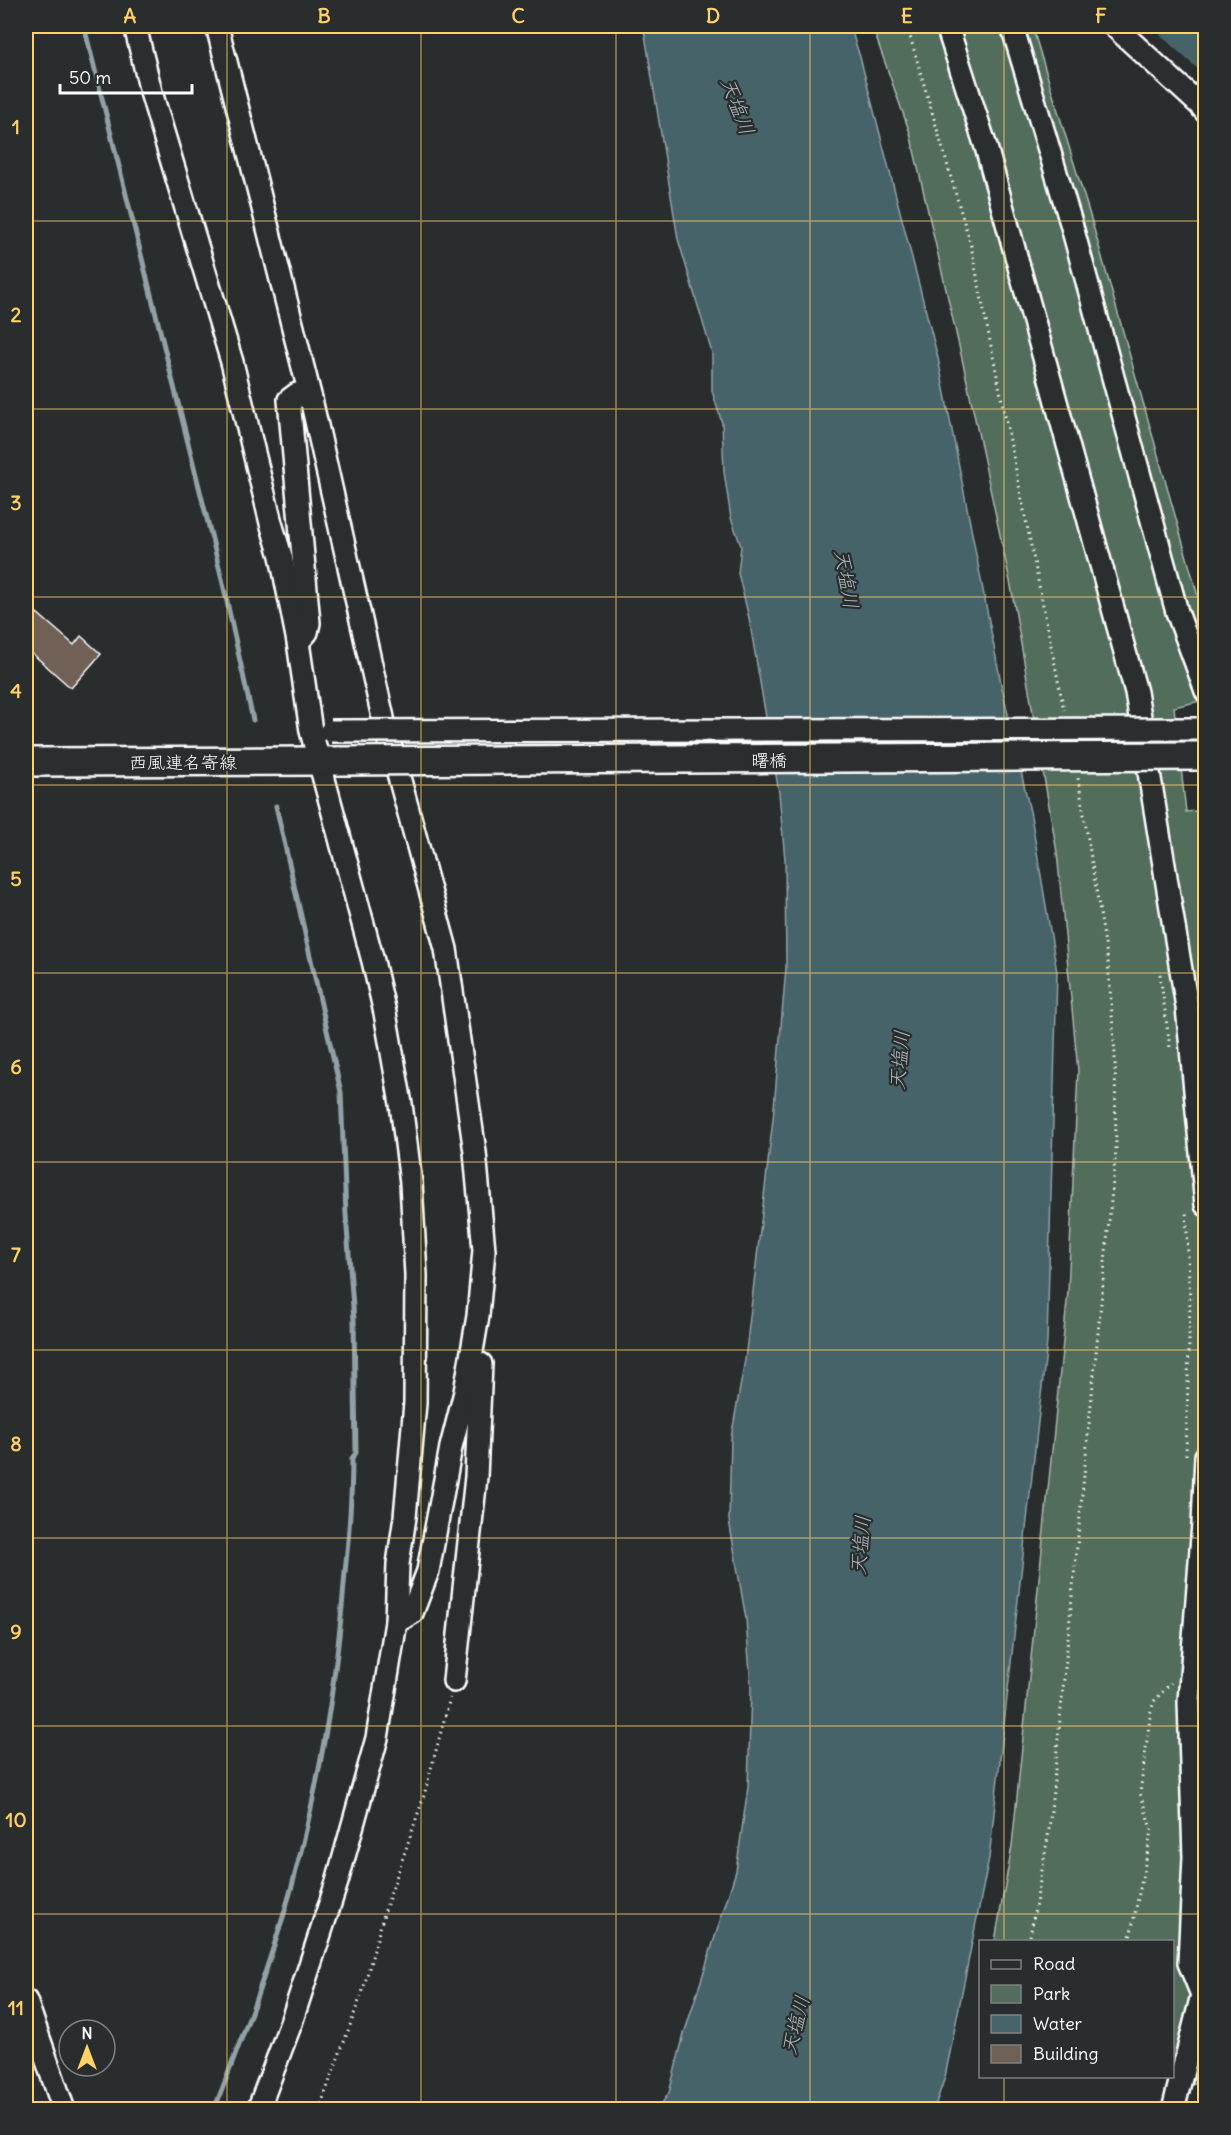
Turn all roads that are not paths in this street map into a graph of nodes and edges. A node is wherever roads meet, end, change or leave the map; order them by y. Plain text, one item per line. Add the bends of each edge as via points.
1 (135, 26) edge
2 (217, 26) edge
3 (947, 26) edge
4 (1012, 26) edge
5 (1114, 26) edge
6 (1206, 112) edge
7 (311, 399) junction
8 (298, 642) junction
9 (1206, 691) edge
10 (1201, 729) edge
11 (321, 731) junction
12 (1202, 756) edge
13 (329, 761) junction
14 (26, 762) edge
15 (1196, 1207) edge
16 (478, 1316) junction
17 (1196, 1456) edge
18 (396, 1622) junction
19 (454, 1682) road end
20 (1204, 1988) edge
21 (26, 2001) edge
22 (64, 2109) edge
23 (258, 2109) edge
24 (1173, 2109) edge

1 - 8 street via 232,362 281,556
2 - 7 street
3 - 15 street via 986,147 1136,692 1187,1007
4 - 9 street via 1071,223 1177,612
5 - 6 street
7 - 8 street via 297,394 289,400 309,615 307,632
7 - 16 street via 384,722 446,949 475,1152 484,1250
8 - 11 street
10 - 11 street, bridge
11 - 13 street
12 - 13 main road, 曙橋, bridge
13 - 14 main road, 西風連名寄線
13 - 18 street via 401,1104 411,1183 416,1275 414,1403
16 - 18 street via 428,1571 412,1613
16 - 19 street via 481,1352 476,1477
17 - 20 street via 1203,1524 1189,1701 1194,1857 1189,1963
18 - 23 street via 376,1738 338,1882
20 - 24 street
21 - 22 street

